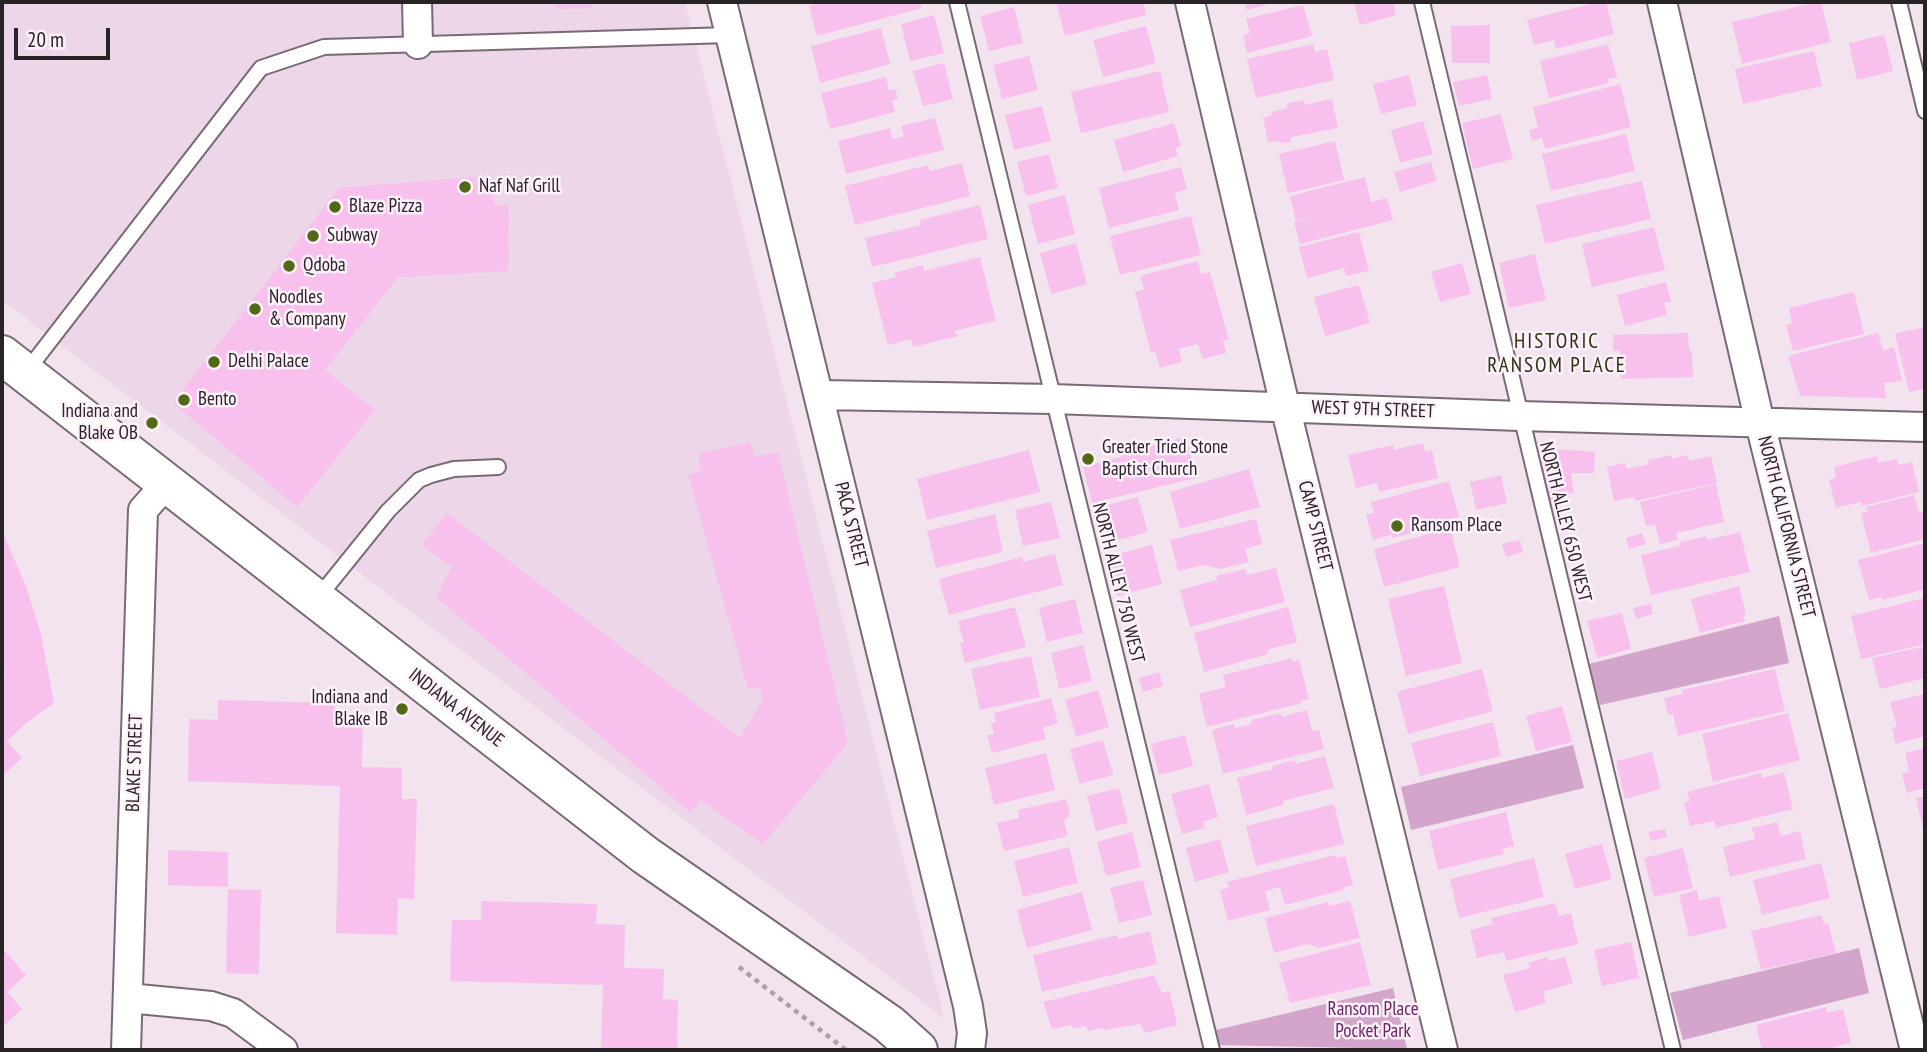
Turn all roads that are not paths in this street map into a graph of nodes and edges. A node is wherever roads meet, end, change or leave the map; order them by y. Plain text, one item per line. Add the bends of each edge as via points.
1 (417, 2) edge
2 (722, 2) edge
3 (957, 2) edge
4 (1191, 2) edge
5 (1422, 2) edge
6 (1662, 2) edge
7 (1899, 2) edge
8 (730, 35) junction
9 (418, 44) junction
10 (1925, 111) edge
11 (14, 364) edge
12 (820, 395) junction
13 (1053, 400) junction
14 (1285, 407) junction
15 (1520, 416) junction
16 (1760, 423) junction
17 (1925, 426) edge
18 (498, 467) dead end
19 (166, 484) junction
20 (316, 600) junction
21 (128, 998) junction
22 (126, 1050) edge
23 (283, 1050) edge
24 (918, 1050) edge
25 (970, 1050) edge
26 (1212, 1050) edge
27 (1443, 1050) edge
28 (1673, 1050) edge
29 (1915, 1050) edge

1 - 9 street
2 - 8 street, PACA STREET
3 - 13 lane, NORTH ALLEY 750 WEST
4 - 14 street, CAMP STREET
5 - 15 lane, NORTH ALLEY 650 WEST
6 - 16 street, NORTH CALIFORNIA STREET
7 - 10 lane
8 - 9 lane
8 - 12 street, PACA STREET
9 - 11 lane via 324,47 261,68
11 - 19 main road, INDIANA AVENUE
12 - 13 street, WEST 9TH STREET
12 - 25 street, PACA STREET via 968,1006
13 - 14 street, WEST 9TH STREET
13 - 26 lane, NORTH ALLEY 750 WEST
14 - 15 street, WEST 9TH STREET
14 - 27 street, CAMP STREET
15 - 16 street, WEST 9TH STREET
15 - 28 lane, NORTH ALLEY 650 WEST
16 - 17 street, WEST 9TH STREET
16 - 29 street, NORTH CALIFORNIA STREET
18 - 20 lane via 454,469 419,480
19 - 20 main road, INDIANA AVENUE
19 - 21 street, BLAKE STREET via 143,510
20 - 24 main road, INDIANA AVENUE via 645,855 889,1024
21 - 22 street, BLAKE STREET
21 - 23 street via 211,1006 233,1013

